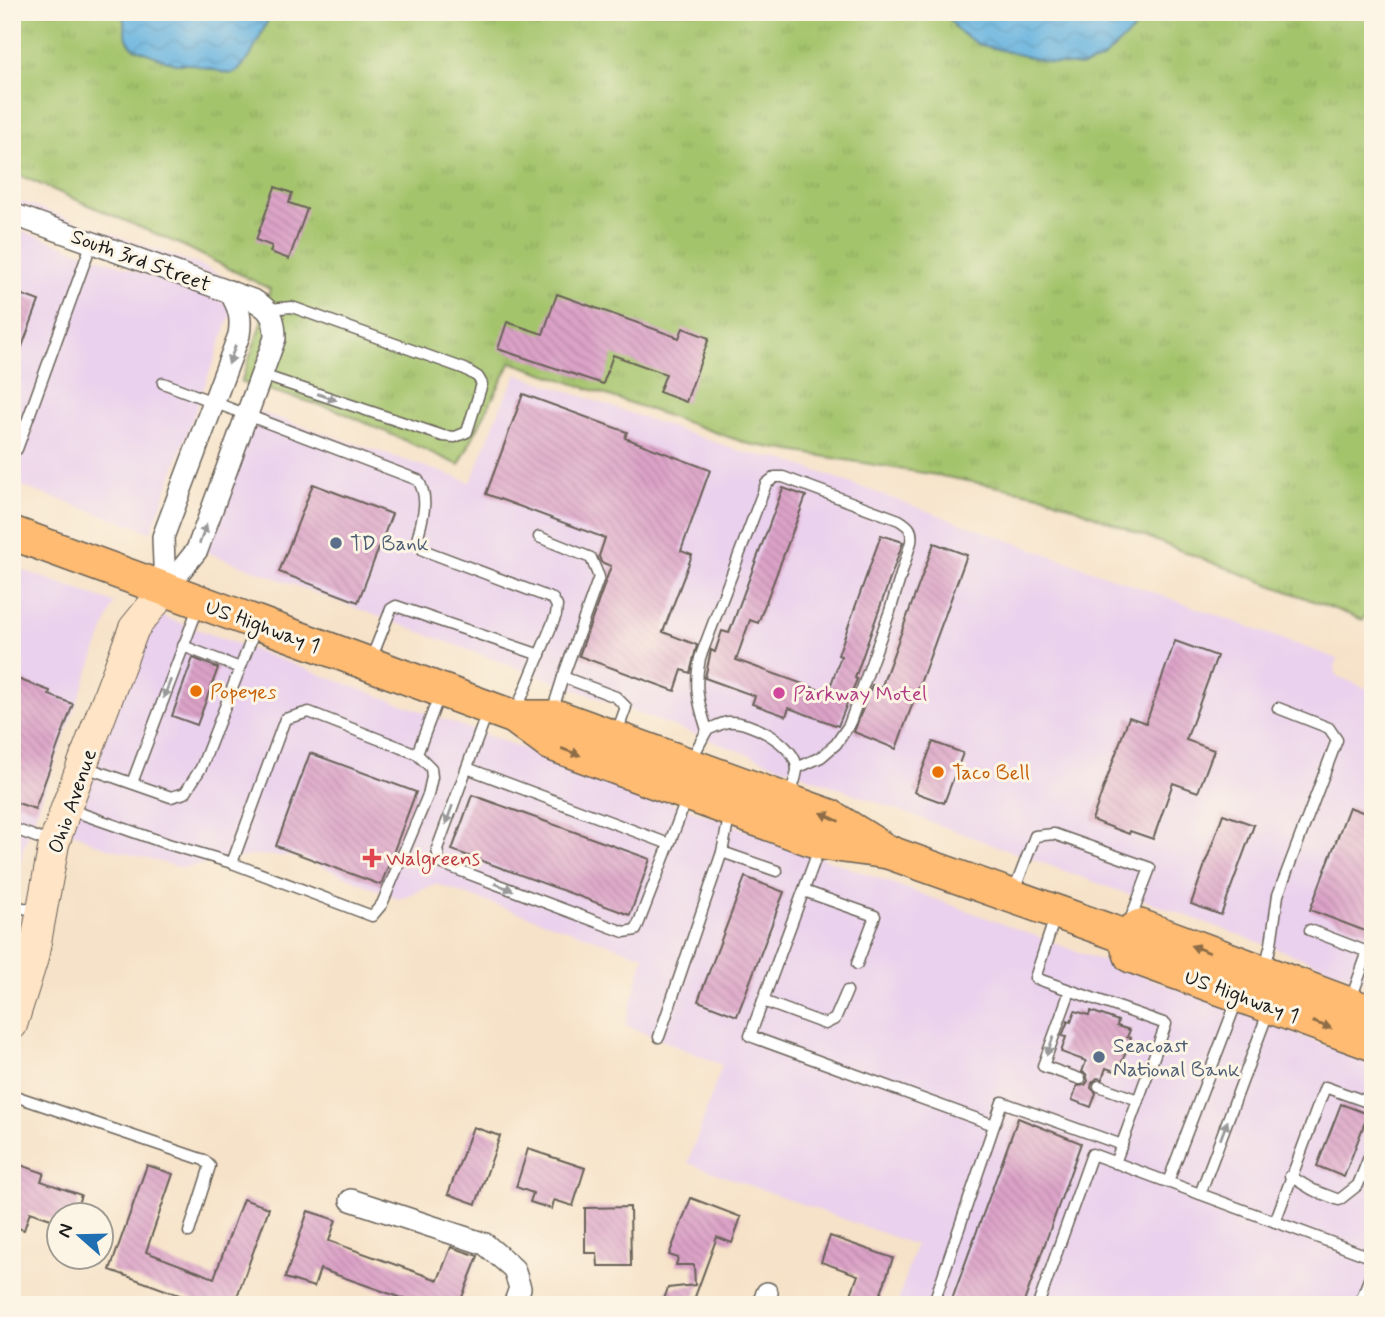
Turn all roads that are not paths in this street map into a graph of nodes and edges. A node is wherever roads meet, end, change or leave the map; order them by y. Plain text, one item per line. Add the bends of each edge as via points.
1 (12, 214) edge
2 (92, 242) junction
3 (229, 291) junction
4 (268, 309) junction
5 (262, 375) junction
6 (163, 383) dead end
7 (215, 402) junction
8 (247, 414) junction
9 (12, 447) edge
10 (12, 533) edge
11 (539, 537) dead end
12 (165, 590) junction
13 (200, 603) junction
14 (258, 624) junction
15 (183, 646) junction
16 (540, 655) junction
17 (369, 664) junction
18 (240, 668) junction
19 (563, 677) junction
20 (440, 690) junction
21 (1278, 708) dead end
22 (501, 712) junction
23 (551, 717) junction
24 (707, 730) junction
25 (615, 738) junction
26 (417, 754) junction
27 (82, 766) junction
28 (467, 768) junction
29 (797, 768) junction
30 (689, 780) junction
31 (132, 783) junction
32 (788, 801) junction
33 (66, 808) junction
34 (731, 810) junction
35 (12, 828) edge
36 (821, 843) junction
37 (54, 844) junction
38 (669, 844) junction
39 (722, 852) junction
40 (888, 852) junction
41 (232, 863) junction
42 (777, 872) dead end
43 (804, 891) junction
44 (1012, 897) junction
45 (12, 906) edge
46 (42, 911) junction
47 (1056, 913) junction
48 (1310, 930) dead end
49 (1124, 936) junction
50 (857, 964) dead end
51 (1273, 989) junction
52 (847, 990) dead end
53 (1070, 990) junction
54 (1240, 995) junction
55 (762, 1001) junction
56 (1361, 1009) edge
57 (12, 1025) edge
58 (659, 1037) dead end
59 (1373, 1044) edge
60 (1080, 1079) dead end
61 (1099, 1086) dead end
62 (12, 1095) edge
63 (1138, 1100) junction
64 (1373, 1104) edge
65 (994, 1125) junction
66 (1122, 1144) junction
67 (1373, 1147) edge
68 (1115, 1163) junction
69 (1290, 1176) junction
70 (1168, 1182) junction
71 (1200, 1194) junction
72 (351, 1200) dead end
73 (1275, 1222) junction
74 (189, 1232) dead end
75 (1373, 1258) edge
76 (1373, 1269) edge
77 (513, 1305) edge
78 (933, 1305) edge
79 (1038, 1305) edge
80 (1359, 1305) edge

1 - 2 street, South 3rd Street
2 - 3 street, South 3rd Street
2 - 9 lane via 17,449
3 - 4 street, South 3rd Street
3 -> 7 street via 242,318
4 - 5 street, Ohio Avenue via 275,322 275,338
5 -> 4 lane via 455,437 467,432 482,384 466,369 292,307
5 - 8 street, Ohio Avenue
6 - 7 lane
7 - 8 lane
7 - 12 street via 163,537
12 -> 8 street, Ohio Avenue via 197,550
8 - 16 lane via 418,480 425,506 417,540 423,550 553,598 556,615
10 - 12 main road, US Highway 1
11 - 19 lane via 591,558 598,577
12 - 13 main road, US Highway 1
12 - 27 street, Ohio Avenue via 134,628
13 - 14 main road, US Highway 1
13 - 15 lane
14 - 17 main road, US Highway 1
14 - 18 lane
15 - 18 lane
15 -> 31 lane
16 - 17 lane via 396,606
16 - 22 lane
17 - 20 main road, US Highway 1
18 - 31 lane via 201,768 185,793 171,797
19 - 23 lane
19 - 25 lane via 616,697 626,707
20 - 22 main road, US Highway 1
20 - 26 lane
21 - 51 lane via 1329,728 1337,740 1278,895 1271,944
22 - 23 main road, US Highway 1
22 - 28 lane
22 -> 30 main road, US Highway 1 via 549,744
23 - 25 main road, US Highway 1
24 - 29 lane via 728,722 755,729 783,742
24 - 29 lane via 695,681 699,658 765,484 783,477 899,520 908,525 911,542 849,725 821,757
24 - 30 lane
25 - 30 main road, US Highway 1
26 - 41 lane via 309,712 285,719
26 - 41 lane via 431,768 428,795 382,904 372,916
27 - 31 lane
27 - 33 street, Ohio Avenue
28 - 38 lane
28 -> 38 lane via 437,849 440,863 452,868 624,932 636,930
29 - 32 lane
30 - 32 main road, US Highway 1
30 - 34 main road, US Highway 1
30 - 38 lane
40 -> 32 main road, US Highway 1 via 830,816
33 - 37 street, Ohio Avenue
33 - 41 lane
34 - 36 main road, US Highway 1
34 - 39 lane
35 - 37 lane
36 - 40 main road, US Highway 1
36 - 43 lane
37 - 46 street, Ohio Avenue
39 - 42 lane
39 - 58 lane
40 - 44 main road, US Highway 1
43 - 50 lane via 875,916
43 - 55 lane
44 - 47 main road, US Highway 1
44 - 49 lane via 1035,836 1054,834 1150,868
45 - 46 lane
46 - 57 street, Ohio Avenue
47 - 49 main road, US Highway 1
47 - 53 lane via 1035,978
48 - 56 lane via 1365,951
51 -> 49 main road, US Highway 1 via 1140,926
49 - 54 main road, US Highway 1 via 1131,956
51 - 54 main road, US Highway 1
51 - 56 main road, US Highway 1
51 -> 59 main road, US Highway 1
71 -> 51 lane
52 - 55 lane via 835,1019 825,1024
53 -> 60 lane via 1043,1066
53 - 63 lane via 1166,1024
54 - 70 lane
55 - 65 lane via 750,1037
61 - 63 lane
62 - 74 lane via 204,1160 210,1166
63 - 66 lane
64 - 69 lane via 1325,1087
65 - 66 lane via 1002,1102
65 - 78 lane
66 - 68 lane
67 - 69 lane via 1358,1185 1339,1200
68 - 70 lane
68 - 79 lane via 1093,1154
69 - 73 lane
70 - 71 lane
71 - 73 lane
72 - 77 street via 485,1244 514,1269 520,1288
73 - 75 lane
76 - 80 lane

